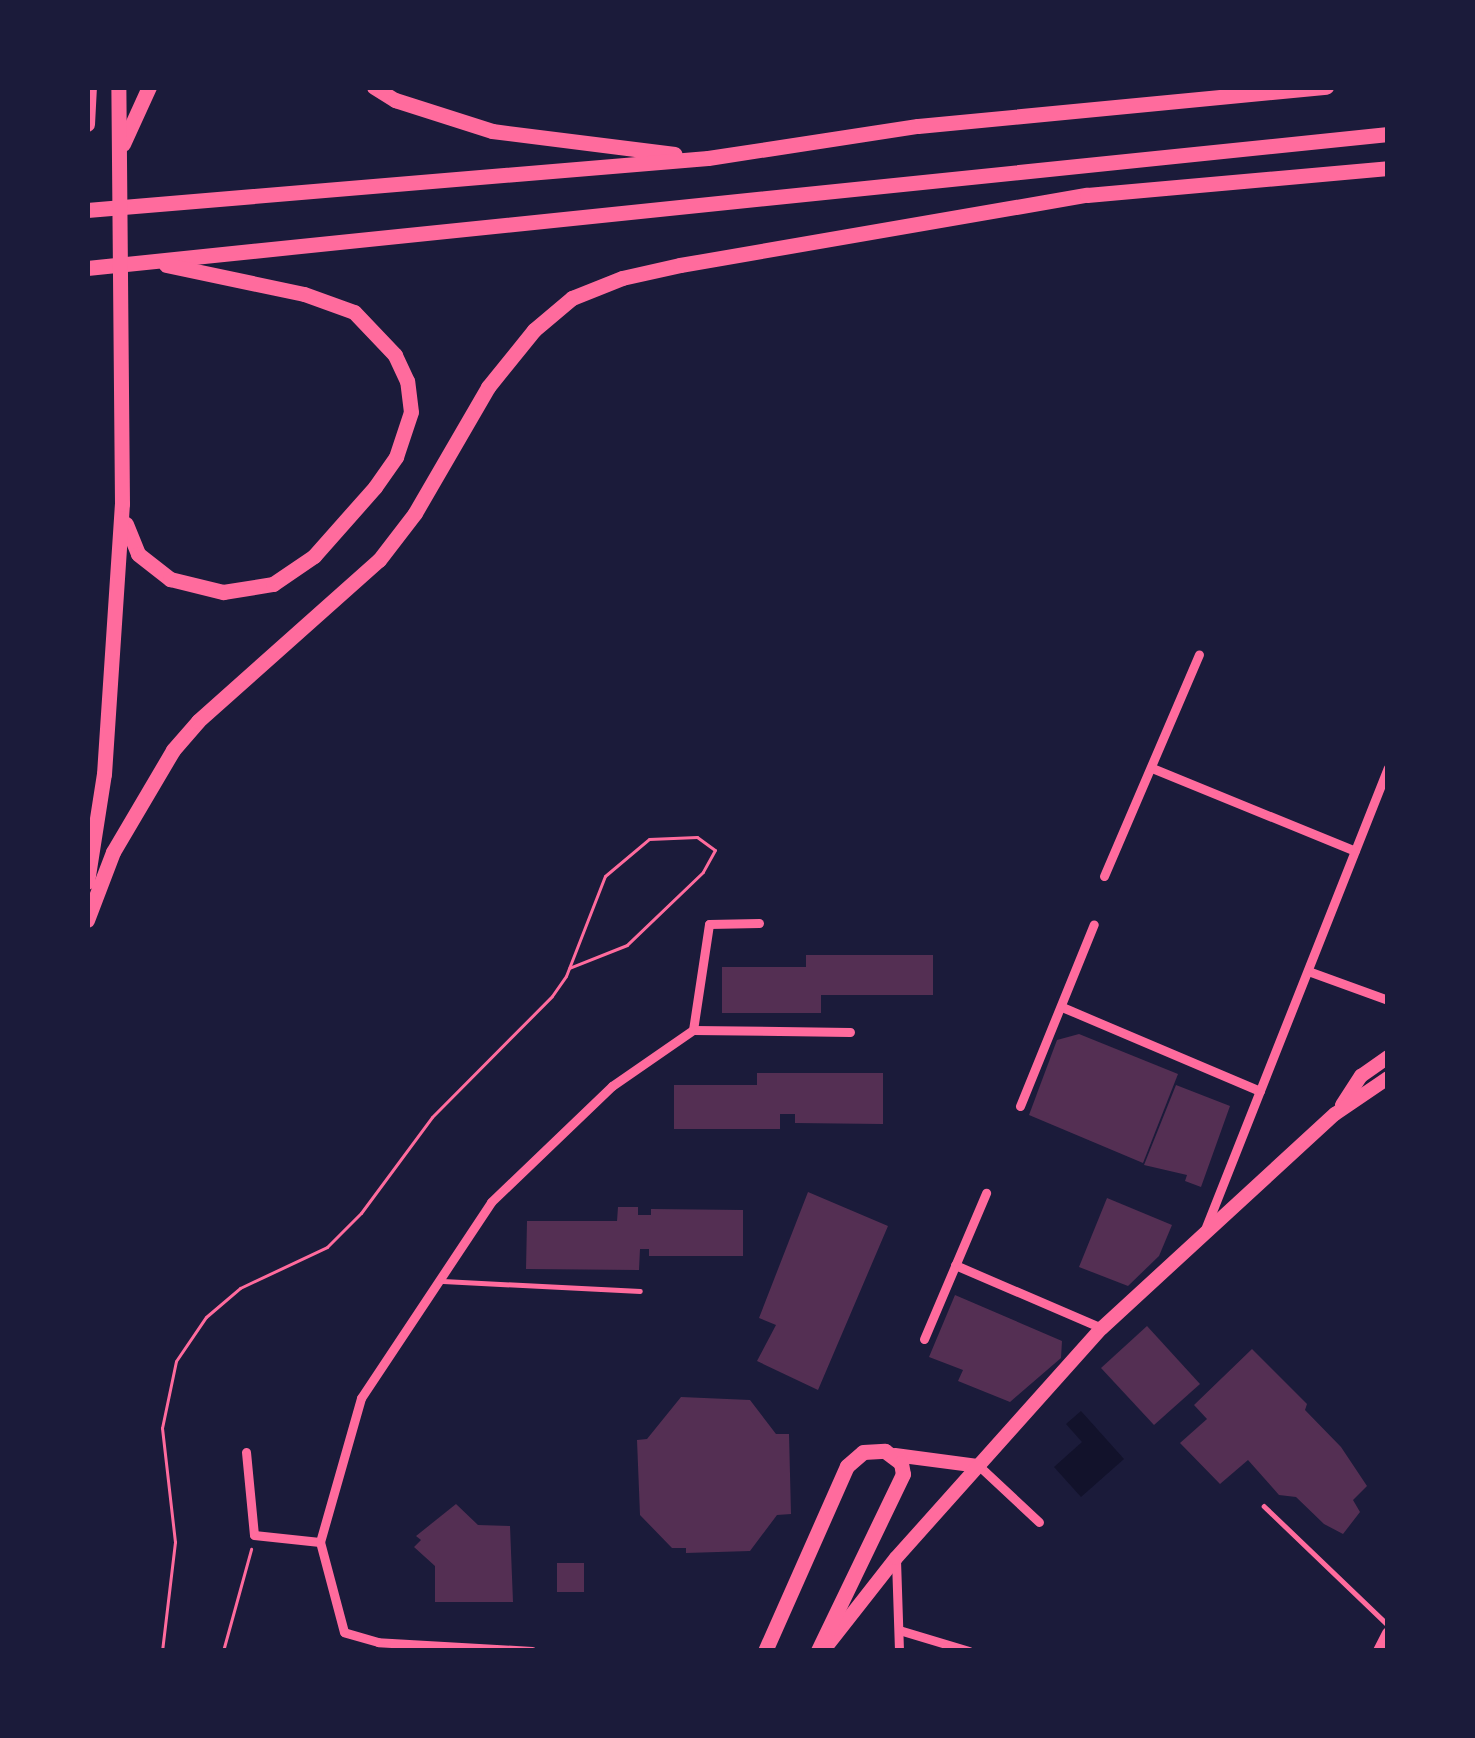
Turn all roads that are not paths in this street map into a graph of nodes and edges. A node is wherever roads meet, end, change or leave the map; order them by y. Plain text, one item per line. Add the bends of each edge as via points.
1 (89, 87) edge
2 (118, 87) edge
3 (149, 87) edge
4 (374, 87) edge
5 (1326, 87) edge
6 (87, 124) edge
7 (1388, 134) edge
8 (119, 152) junction
9 (707, 158) junction
10 (1388, 168) edge
11 (87, 210) edge
12 (151, 262) junction
13 (87, 268) edge
14 (122, 504) junction
15 (1199, 654) dead end
16 (1153, 768) junction
17 (1388, 768) edge
18 (1355, 850) junction
19 (1104, 876) dead end
20 (87, 881) edge
21 (87, 920) edge
22 (759, 923) dead end
23 (1094, 924) dead end
24 (1308, 970) junction
25 (1388, 1000) edge
26 (1062, 1007) junction
27 (693, 1030) junction
28 (850, 1032) dead end
29 (1388, 1057) edge
30 (1388, 1078) edge
31 (1260, 1091) junction
32 (1020, 1106) dead end
33 (1335, 1114) junction
34 (986, 1193) dead end
35 (1202, 1238) junction
36 (955, 1265) junction
37 (437, 1280) junction
38 (640, 1291) dead end
39 (1102, 1328) junction
40 (924, 1339) dead end
41 (246, 1453) dead end
42 (895, 1455) junction
43 (979, 1466) junction
44 (1264, 1506) dead end
45 (1039, 1522) dead end
46 (320, 1542) junction
47 (896, 1558) junction
48 (1388, 1629) edge
49 (899, 1630) junction
50 (532, 1651) edge
51 (765, 1651) edge
52 (820, 1651) edge
53 (899, 1651) edge
54 (969, 1651) edge
55 (1379, 1651) edge

1 - 6 main road
2 - 8 main road
3 - 8 main road
4 - 9 main road via 492,131
5 - 9 main road via 918,126
7 - 12 main road
8 - 14 main road
9 - 11 main road
10 - 21 main road via 1087,194 680,265 572,298 488,387 379,560 173,750 123,833
12 - 13 main road
12 - 14 main road via 354,312 394,355 411,412 396,458 375,487 314,556 273,584 223,592 170,579 137,554
14 - 20 main road via 104,774
15 - 16 street
16 - 18 street
16 - 19 street
17 - 18 street
18 - 24 street
22 - 27 street via 709,924
23 - 26 street
24 - 25 street
24 - 31 street
26 - 31 street
26 - 32 street
27 - 28 street
27 - 37 street via 612,1086 491,1202
29 - 33 main road via 1360,1076
30 - 33 main road
31 - 35 street
33 - 35 main road
34 - 36 street
35 - 39 main road
36 - 39 street
36 - 40 street
37 - 38 lane
37 - 46 street via 361,1398
39 - 43 main road
41 - 46 street via 254,1535
42 - 43 main road
42 - 51 main road via 863,1452 843,1476
42 - 52 main road via 903,1474
43 - 45 street
43 - 47 main road
44 - 48 lane
46 - 50 street via 344,1632 378,1642
47 - 49 street
47 - 52 main road
48 - 55 street
49 - 53 street
49 - 54 street

